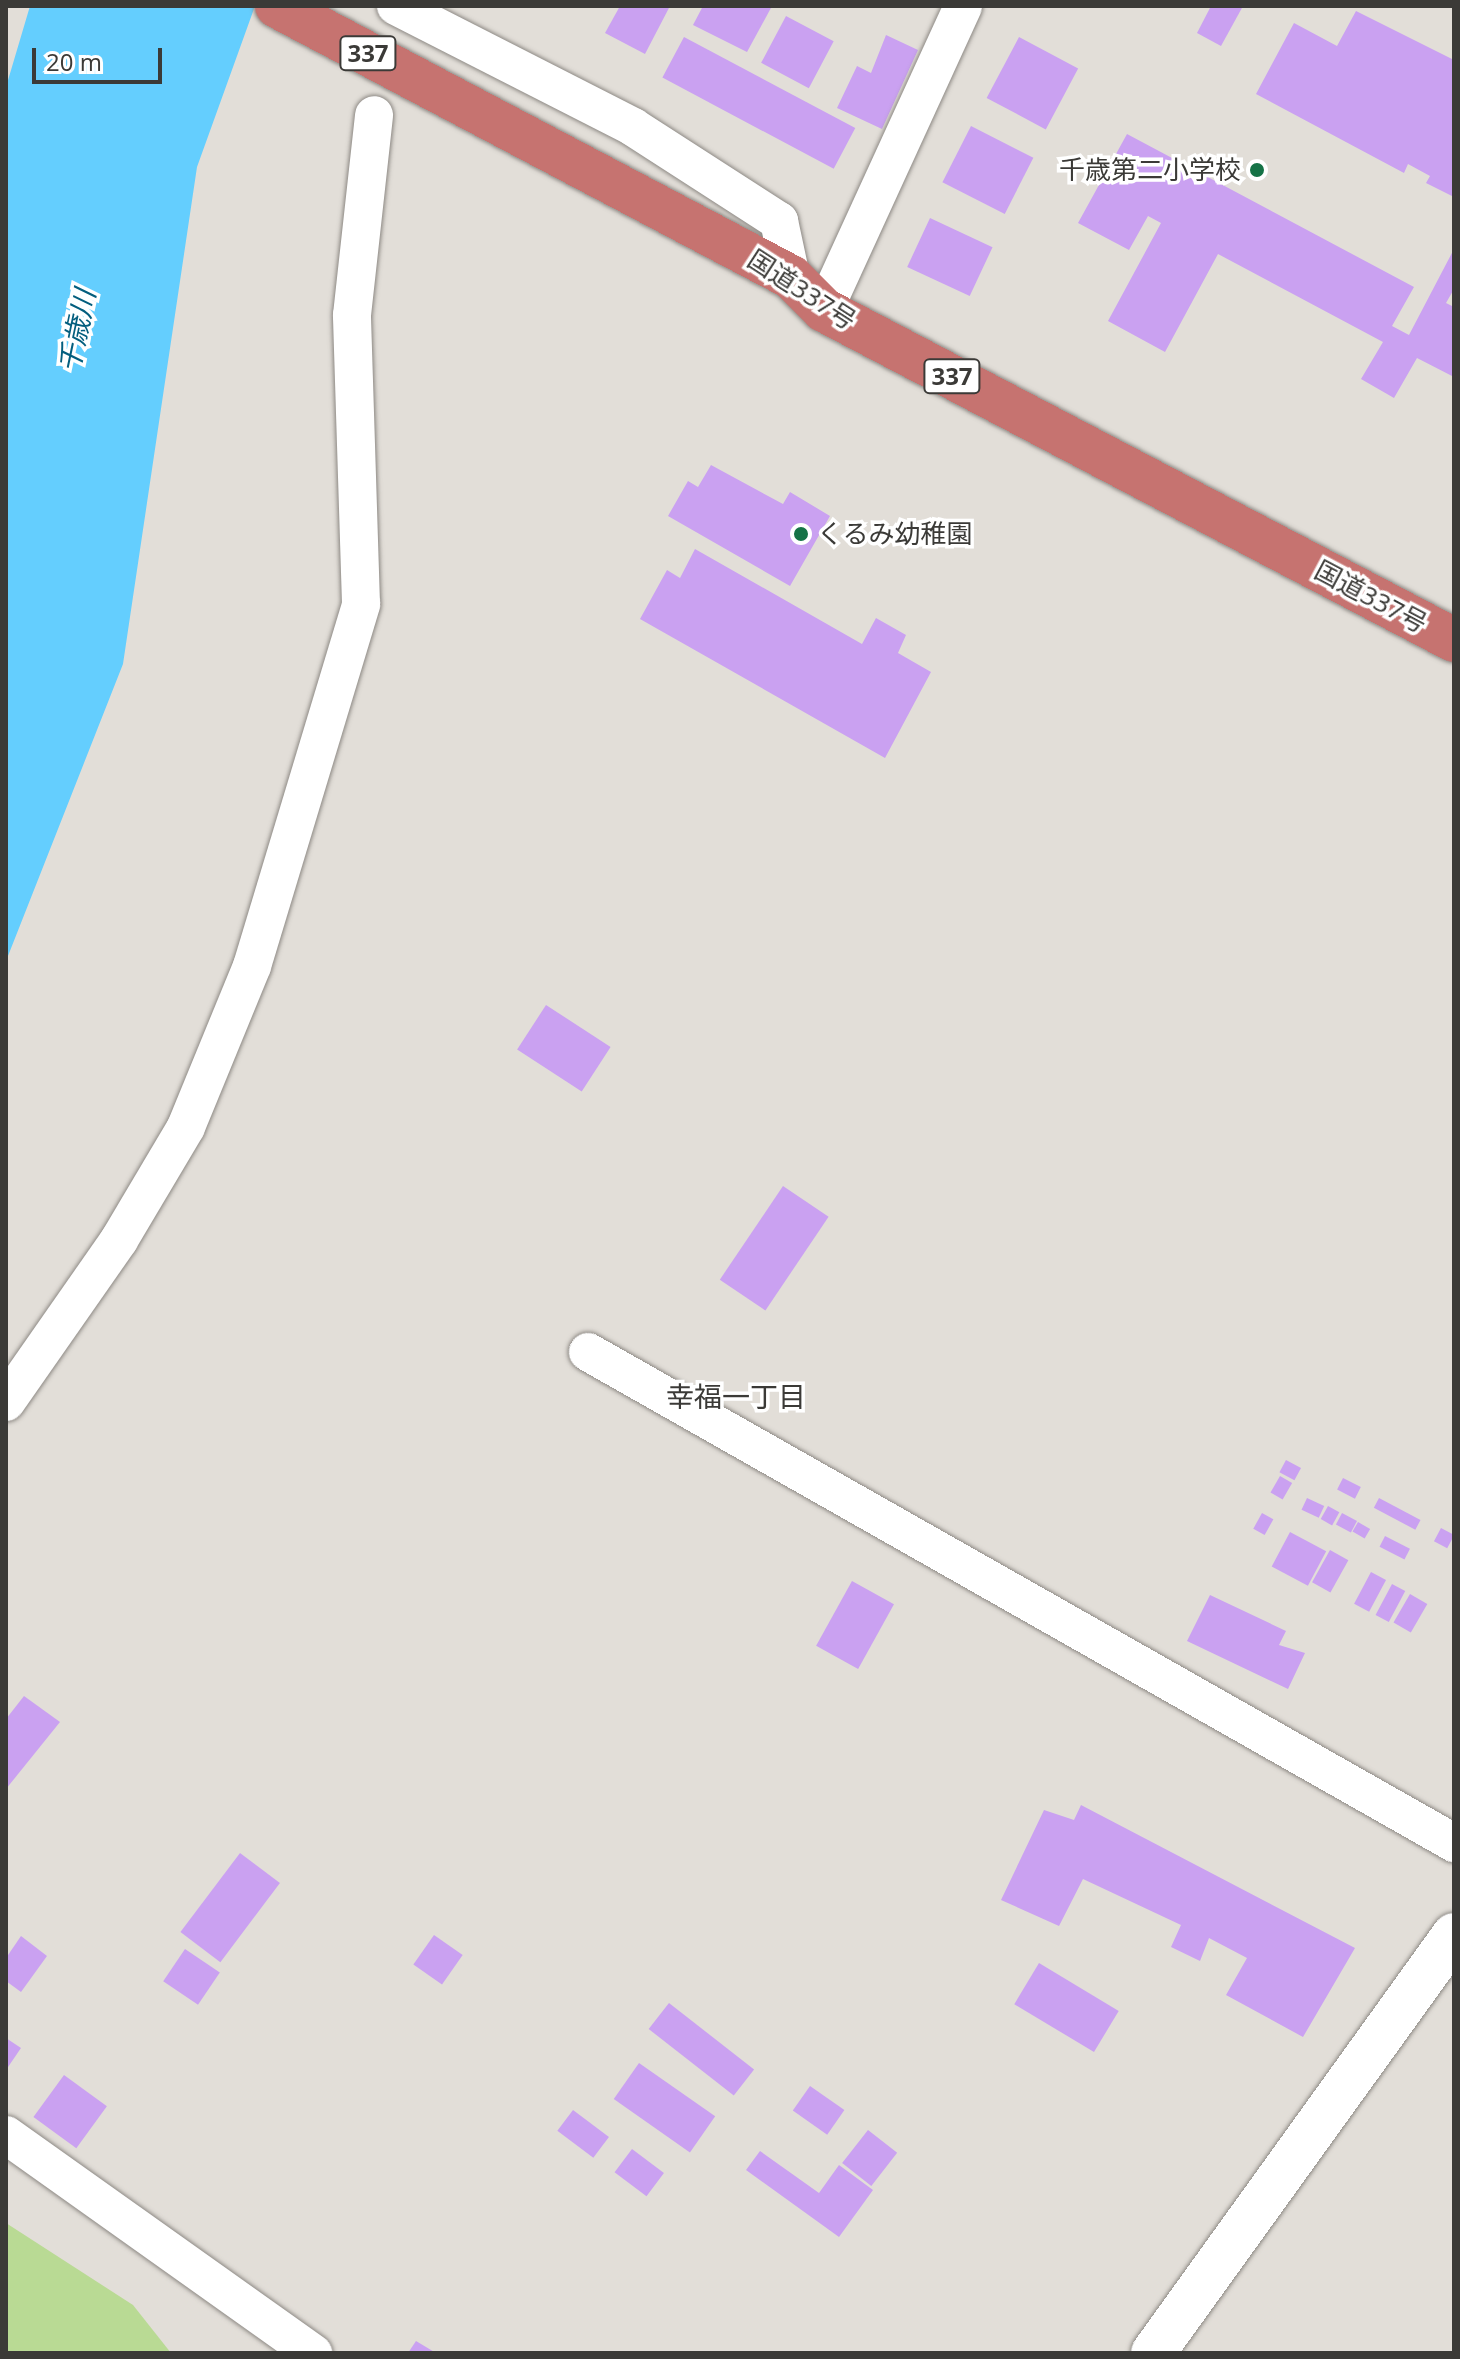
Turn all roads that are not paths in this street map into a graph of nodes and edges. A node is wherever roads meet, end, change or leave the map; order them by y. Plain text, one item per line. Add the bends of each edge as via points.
1 (277, 6) edge
2 (396, 6) edge
3 (955, 8) edge
4 (374, 115) dead end
5 (791, 277) junction
6 (824, 310) junction
7 (1454, 640) edge
8 (588, 1352) dead end
9 (6, 1402) edge
10 (1454, 1843) edge
11 (1454, 1935) edge
12 (6, 2135) edge
13 (313, 2353) edge
14 (1153, 2353) edge

1 - 5 highway, 国道337号 / 337
2 - 5 street via 633,127 779,221
3 - 6 street
4 - 9 street via 352,315 361,604 252,966 186,1127 119,1240
5 - 6 highway, 国道337号 / 337
6 - 7 highway, 国道337号 / 337
8 - 10 street
11 - 14 street
12 - 13 street

